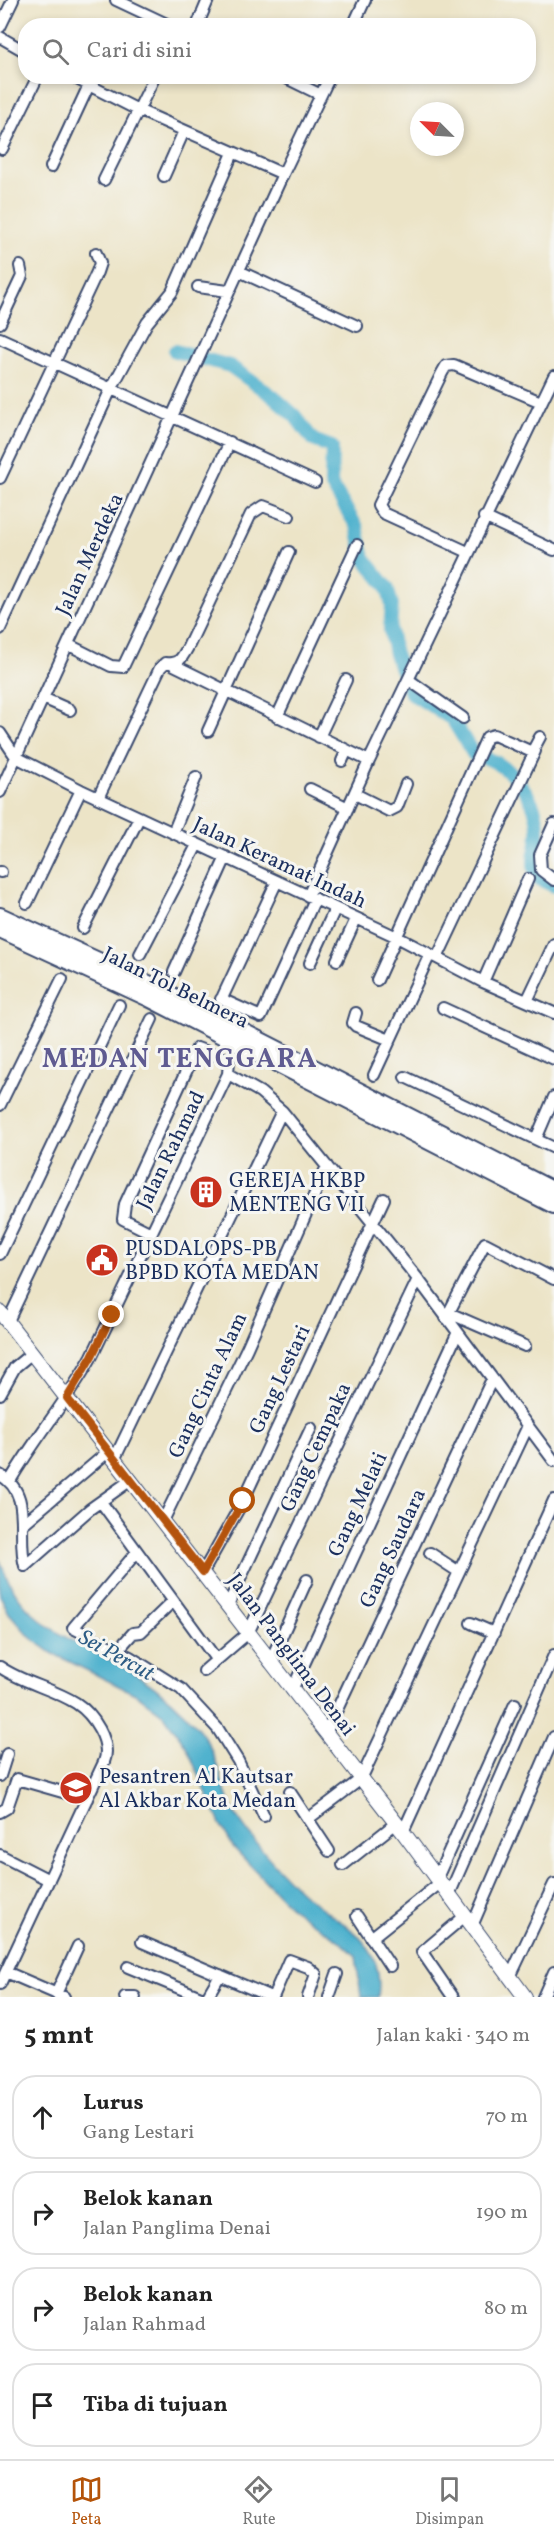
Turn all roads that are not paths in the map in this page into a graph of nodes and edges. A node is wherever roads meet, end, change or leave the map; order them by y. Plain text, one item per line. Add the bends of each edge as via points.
1 (13, 0) edge
2 (116, 0) edge
3 (208, 0) edge
4 (365, 0) edge
5 (139, 5) edge
6 (159, 18) edge
7 (200, 18) edge
8 (357, 18) edge
9 (0, 27) edge
10 (0, 37) edge
11 (18, 47) edge
12 (34, 84) edge
13 (86, 84) edge
14 (151, 84) edge
15 (299, 84) edge
16 (326, 84) edge
17 (89, 86) junction
18 (321, 94) junction
19 (138, 110) junction
20 (184, 131) junction
21 (2, 149) dead end
22 (233, 153) junction
23 (51, 167) dead end
24 (283, 174) junction
25 (164, 176) dead end
26 (104, 180) dead end
27 (96, 253) dead end
28 (20, 267) dead end
29 (239, 271) junction
30 (198, 287) dead end
31 (228, 291) junction
32 (0, 323) edge
33 (357, 327) dead end
34 (0, 338) edge
35 (55, 363) junction
36 (554, 376) edge
37 (111, 389) junction
38 (541, 402) junction
39 (174, 418) junction
40 (230, 442) junction
41 (0, 478) edge
42 (315, 482) dead end
43 (289, 516) dead end
44 (484, 517) junction
45 (357, 545) dead end
46 (554, 550) edge
47 (289, 552) dead end
48 (468, 552) junction
49 (0, 629) edge
50 (69, 645) junction
51 (174, 664) junction
52 (346, 680) dead end
53 (408, 681) junction
54 (225, 690) junction
55 (43, 698) junction
56 (70, 710) dead end
57 (277, 717) junction
58 (463, 718) dead end
59 (208, 731) dead end
60 (0, 734) edge
61 (319, 737) junction
62 (540, 737) dead end
63 (347, 750) junction
64 (535, 751) junction
65 (16, 757) junction
66 (369, 760) junction
67 (342, 761) dead end
68 (196, 777) dead end
69 (406, 784) dead end
70 (310, 789) dead end
71 (81, 790) junction
72 (0, 792) edge
73 (355, 794) junction
74 (98, 798) junction
75 (348, 807) junction
76 (140, 818) junction
77 (554, 824) edge
78 (173, 833) junction
79 (196, 845) junction
80 (226, 857) junction
81 (528, 879) dead end
82 (554, 880) edge
83 (277, 881) junction
84 (312, 898) junction
85 (27, 903) dead end
86 (335, 909) junction
87 (0, 916) edge
88 (356, 919) junction
89 (83, 928) dead end
90 (0, 929) edge
91 (397, 937) junction
92 (554, 944) edge
93 (140, 954) dead end
94 (433, 956) junction
95 (337, 960) dead end
96 (310, 963) dead end
97 (174, 972) dead end
98 (62, 979) dead end
99 (377, 980) dead end
100 (483, 982) junction
101 (527, 1001) junction
102 (119, 1005) dead end
103 (443, 1008) dead end
104 (356, 1013) dead end
105 (554, 1013) edge
106 (152, 1019) dead end
107 (390, 1040) junction
108 (554, 1059) edge
109 (228, 1074) junction
110 (374, 1075) dead end
111 (405, 1077) dead end
112 (554, 1097) edge
113 (0, 1105) edge
114 (282, 1112) junction
115 (536, 1138) junction
116 (554, 1148) edge
117 (327, 1166) junction
118 (554, 1191) edge
119 (384, 1199) dead end
120 (554, 1204) edge
121 (372, 1223) junction
122 (151, 1233) junction
123 (0, 1254) edge
124 (418, 1279) junction
125 (554, 1279) edge
126 (2, 1316) edge
127 (448, 1316) junction
128 (457, 1334) junction
129 (525, 1346) dead end
130 (32, 1353) junction
131 (492, 1379) junction
132 (0, 1394) edge
133 (67, 1398) junction
134 (528, 1426) junction
135 (311, 1428) dead end
136 (112, 1455) junction
137 (554, 1461) edge
138 (5, 1478) edge
139 (131, 1480) junction
140 (554, 1500) edge
141 (101, 1502) junction
142 (163, 1521) junction
143 (23, 1524) junction
144 (136, 1553) junction
145 (430, 1553) dead end
146 (203, 1572) junction
147 (459, 1572) junction
148 (307, 1580) dead end
149 (172, 1601) junction
150 (228, 1605) junction
151 (471, 1623) dead end
152 (248, 1633) junction
153 (494, 1633) junction
154 (117, 1650) junction
155 (554, 1655) edge
156 (216, 1659) junction
157 (270, 1662) junction
158 (0, 1668) edge
159 (204, 1671) dead end
160 (292, 1690) junction
161 (515, 1704) dead end
162 (326, 1733) junction
163 (554, 1737) edge
164 (7, 1754) dead end
165 (0, 1776) edge
166 (17, 1779) junction
167 (361, 1779) junction
168 (290, 1792) dead end
169 (87, 1799) junction
170 (0, 1812) edge
171 (264, 1816) dead end
172 (308, 1819) junction
173 (399, 1828) junction
174 (329, 1851) dead end
175 (0, 1855) edge
176 (343, 1865) dead end
177 (49, 1880) junction
178 (439, 1880) junction
179 (554, 1884) edge
180 (450, 1895) junction
181 (357, 1916) dead end
182 (469, 1921) junction
183 (372, 1938) junction
184 (142, 1942) dead end
185 (78, 1946) dead end
186 (390, 1966) dead end
187 (128, 1967) dead end
188 (6, 1972) junction
189 (554, 1972) edge
190 (337, 1974) dead end
191 (220, 1976) junction
192 (510, 1977) junction
193 (0, 1984) edge
194 (244, 1985) junction
195 (60, 1995) edge
196 (124, 1997) edge
197 (135, 1997) edge
198 (201, 1997) edge
199 (207, 1997) edge
200 (240, 1997) edge
201 (272, 1997) edge
202 (308, 1997) edge
203 (329, 1997) edge
204 (452, 1997) edge
205 (525, 1997) edge
206 (543, 1997) edge

1 - 9 street
2 - 5 street
3 - 7 street
4 - 8 street
5 - 6 street
10 - 11 street
12 - 21 street
13 - 17 street
14 - 19 street
15 - 18 street
16 - 18 street, Jalan Merdeka
17 - 19 street
17 - 23 street
18 - 24 street, Jalan Merdeka
19 - 20 street
19 - 26 street
20 - 22 street
20 - 25 street
22 - 24 street
22 - 37 street via 176,282 147,323
24 - 29 street, Jalan Merdeka
27 - 35 street via 99,268
28 - 32 street via 22,276
29 - 31 street, Jalan Merdeka
29 - 33 street
30 - 31 street
31 - 39 street, Jalan Merdeka
34 - 35 street
35 - 37 street
35 - 41 street
36 - 38 street
37 - 39 street
37 - 49 street
38 - 44 street
38 - 48 street via 454,364 446,366 442,373 378,505 383,513
39 - 40 street
39 - 50 street, Jalan Merdeka
40 - 42 street
40 - 50 street via 123,667 111,666
43 - 51 street via 263,506 254,511 188,647
44 - 46 street
44 - 48 street
45 - 57 street
47 - 54 street
48 - 53 street
50 - 55 street, Jalan Merdeka
51 - 54 street
51 - 74 street via 165,663 160,668
52 - 61 street
53 - 58 street
53 - 66 street
54 - 57 street
54 - 59 street
55 - 56 street
55 - 65 street, Jalan Merdeka
57 - 61 street
60 - 65 street, Jalan Keramat Indah
61 - 63 street
62 - 64 street
63 - 66 street
63 - 67 street
64 - 91 street via 490,735
64 - 94 street
65 - 71 street, Jalan Keramat Indah
65 - 72 street, Jalan Merdeka
66 - 73 street
68 - 78 street
69 - 73 street via 397,807 389,811
70 - 75 street
71 - 74 street, Jalan Keramat Indah
71 - 85 street
73 - 75 street
74 - 76 street, Jalan Keramat Indah
75 - 84 street
76 - 78 street, Jalan Keramat Indah
76 - 89 street
77 - 82 street via 540,855 541,870
78 - 79 street, Jalan Keramat Indah
79 - 80 street, Jalan Keramat Indah
79 - 93 street
80 - 83 street, Jalan Keramat Indah
80 - 97 street
81 - 100 street
83 - 84 street, Jalan Keramat Indah
83 - 84 street via 222,998 261,1017
84 - 86 street, Jalan Keramat Indah
86 - 88 street, Jalan Keramat Indah
86 - 96 street
87 - 118 highway, Jalan Tol Belmera via 155,987
88 - 91 street, Jalan Keramat Indah
88 - 95 street
90 - 120 highway, Jalan Tol Belmera via 149,998
91 - 94 street, Jalan Keramat Indah
91 - 99 street
92 - 101 street
94 - 100 street, Jalan Keramat Indah
94 - 107 street
98 - 113 street
100 - 101 street, Jalan Keramat Indah
101 - 105 street, Jalan Keramat Indah
102 - 123 street
103 - 108 street
104 - 107 street via 356,1026
106 - 126 street
107 - 110 street
109 - 114 street via 260,1092
109 - 122 street, Jalan Rahmad
109 - 122 street, Jalan Rahmad via 229,1060 197,1048 125,1204 123,1219
111 - 115 street
112 - 115 street
114 - 117 street
114 - 136 street
115 - 116 street
117 - 121 street
117 - 142 street, Gang Cinta Alam via 247,1348
119 - 121 street, Gang Lestari
121 - 124 street
121 - 146 street, Gang Lestari via 248,1491
122 - 133 street, Jalan Rahmad via 92,1356
124 - 127 street
124 - 152 street, Gang Cempaka
125 - 127 street via 485,1243
126 - 130 main road, Jalan Panglima Denai
127 - 128 street
127 - 129 street
128 - 131 street
128 - 160 street, Gang Melati
130 - 132 street via 15,1367
130 - 133 main road, Jalan Panglima Denai
131 - 134 street
131 - 162 street, Gang Saudara
133 - 136 main road, Jalan Panglima Denai
133 - 138 street, Jalan Rahmad
134 - 137 street
134 - 147 street
135 - 150 street
136 - 139 main road, Jalan Panglima Denai
136 - 143 street
138 - 143 street via 18,1494
139 - 141 street
139 - 142 main road, Jalan Panglima Denai
140 - 153 street
141 - 143 street via 25,1566
141 - 144 street
142 - 146 main road, Jalan Panglima Denai
144 - 149 street
144 - 154 street via 73,1628
145 - 147 street
146 - 150 main road, Jalan Panglima Denai
147 - 167 street
148 - 157 street
149 - 154 street
149 - 156 street
150 - 152 main road, Jalan Panglima Denai
151 - 153 street
152 - 156 street
152 - 157 main road, Jalan Panglima Denai
153 - 173 street
154 - 171 street via 173,1683 218,1730 240,1763
155 - 180 street
156 - 159 street
157 - 160 main road, Jalan Panglima Denai
158 - 169 street via 75,1702 99,1729 107,1753
160 - 162 main road, Jalan Panglima Denai
161 - 178 street
162 - 167 main road, Jalan Panglima Denai
163 - 182 street
164 - 165 street
165 - 166 street
166 - 169 street
166 - 170 street via 7,1808
167 - 172 street
167 - 173 main road, Jalan Panglima Denai
168 - 172 street
169 - 177 street
172 - 174 street
173 - 176 street
173 - 178 main road, Jalan Panglima Denai
175 - 177 street
177 - 188 street
178 - 180 main road, Jalan Panglima Denai
178 - 183 street
179 - 192 street
180 - 182 main road, Jalan Panglima Denai
181 - 183 street
182 - 192 main road, Jalan Panglima Denai
182 - 204 street via 422,1952
183 - 186 street
184 - 191 street
185 - 195 street
187 - 198 street
188 - 193 street
188 - 195 street
189 - 206 street
190 - 203 street
191 - 194 street
191 - 199 street
192 - 205 main road, Jalan Panglima Denai
194 - 200 street
194 - 201 street
196 - 197 street
201 - 202 street via 289,1960 316,1974

